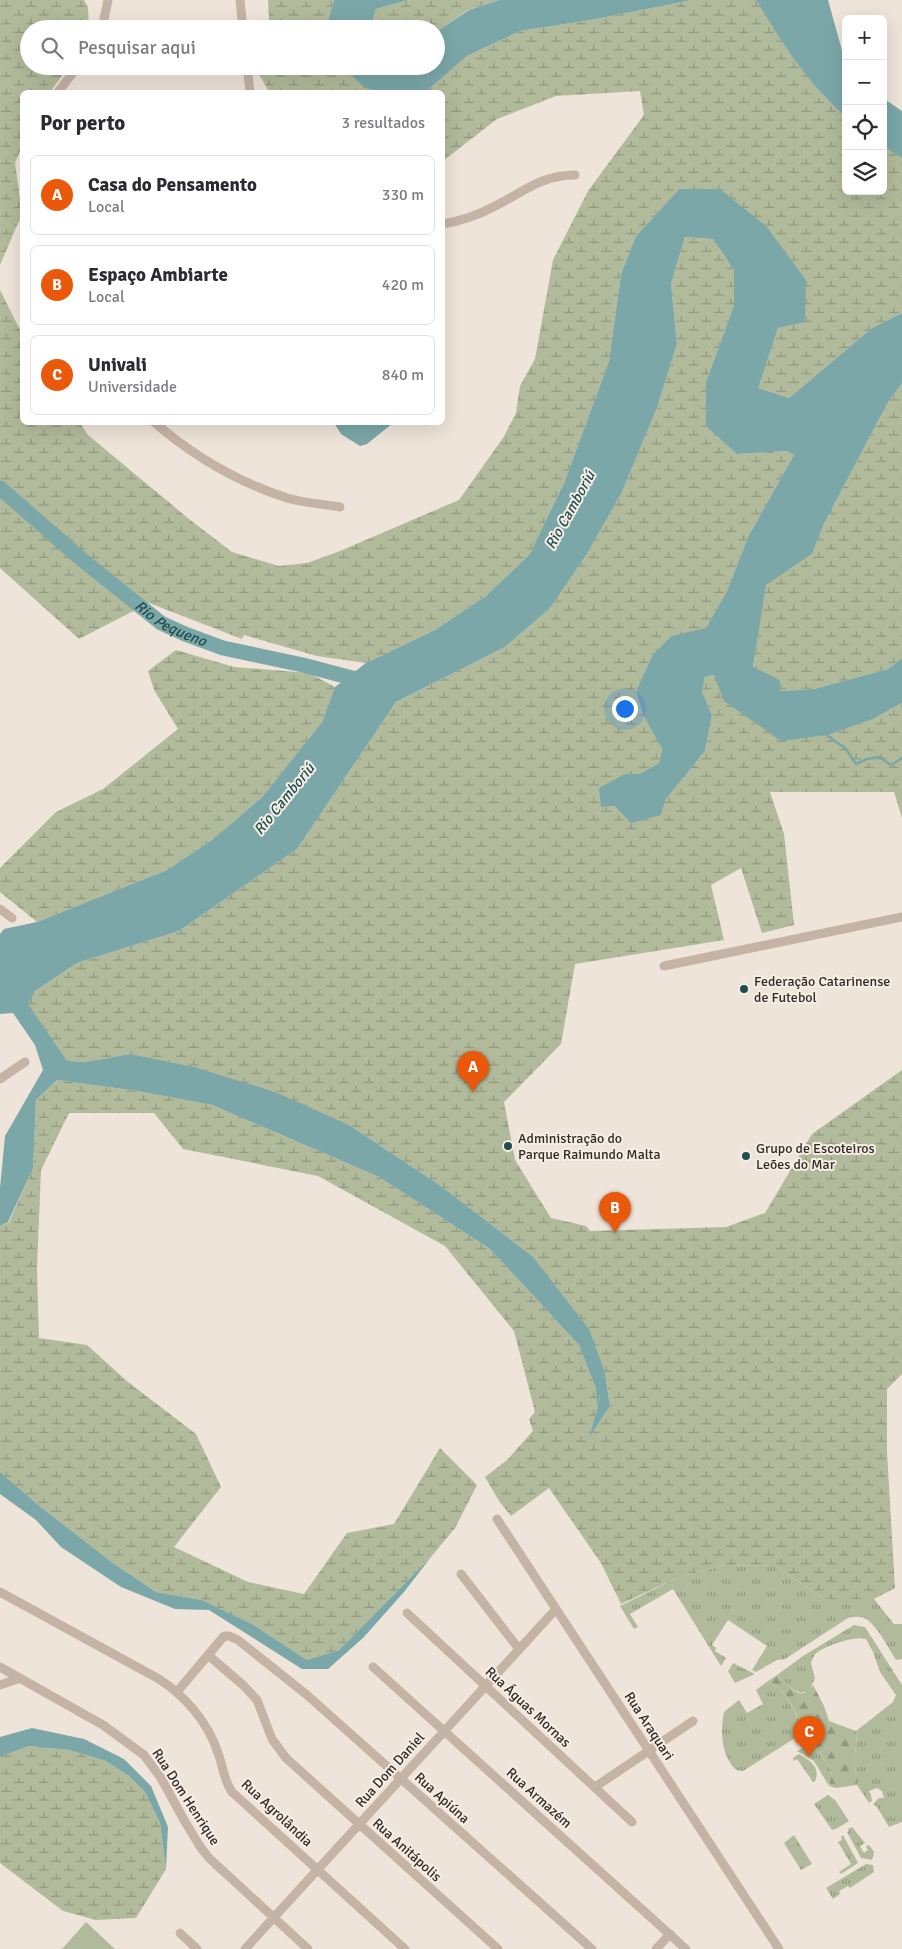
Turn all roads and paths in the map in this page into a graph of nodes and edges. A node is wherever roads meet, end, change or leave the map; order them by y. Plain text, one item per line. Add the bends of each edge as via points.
1 (108, 0) edge
2 (240, 0) edge
3 (104, 20) edge
4 (242, 20) edge
5 (71, 75) edge
6 (248, 75) edge
7 (60, 90) edge
8 (250, 90) edge
9 (575, 175) dead end
10 (445, 223) edge
11 (158, 425) edge
12 (340, 507) dead end
13 (0, 909) edge
14 (902, 917) edge
15 (12, 918) dead end
16 (664, 966) dead end
17 (25, 1062) dead end
18 (0, 1079) edge
19 (497, 1519) dead end
20 (461, 1574) dead end
21 (0, 1592) edge
22 (556, 1609) junction
23 (407, 1613) dead end
24 (519, 1649) junction
25 (208, 1655) junction
26 (0, 1667) edge
27 (373, 1667) dead end
28 (20, 1678) junction
29 (0, 1685) edge
30 (485, 1686) junction
31 (177, 1692) junction
32 (693, 1721) dead end
33 (444, 1731) junction
34 (649, 1751) junction
35 (400, 1779) junction
36 (595, 1787) junction
37 (632, 1822) dead end
38 (359, 1825) junction
39 (318, 1870) junction
40 (274, 1918) junction
41 (180, 1933) dead end
42 (670, 1934) junction
43 (197, 1949) edge
44 (245, 1949) edge
45 (308, 1949) edge
46 (405, 1949) edge
47 (498, 1949) edge
48 (592, 1949) edge
49 (656, 1949) edge
50 (686, 1949) edge
51 (779, 1949) edge

1 - 3 street
2 - 4 street
5 - 7 street
6 - 8 street
9 - 10 street via 539,181 497,206 464,220
11 - 12 street via 196,455 253,485 289,498
13 - 15 street
14 - 16 street
17 - 18 street
19 - 22 street, Rua Araquari
20 - 24 street
21 - 31 street, Rua Agrolândia
22 - 24 street, Rua Dom Daniel
22 - 34 street, Rua Araquari
23 - 30 street, Rua Águas Mornas
24 - 30 street, Rua Dom Daniel
25 - 31 street
25 - 35 street, Rua Apiúna via 224,1636 238,1640
25 - 38 street, Rua Anitápolis via 257,1700 272,1739 286,1758
26 - 28 street, Rua Dom Henrique
27 - 33 street, Rua Armazém
28 - 29 street
28 - 40 street, Rua Dom Henrique via 103,1725 144,1755 201,1848 220,1870
30 - 33 street, Rua Dom Daniel
30 - 36 street, Rua Águas Mornas
31 - 39 street, Rua Agrolândia via 213,1741 232,1792
32 - 34 street
33 - 35 street, Rua Dom Daniel
33 - 42 street, Rua Armazém
34 - 36 street
34 - 51 street, Rua Araquari
35 - 38 street, Rua Dom Daniel
35 - 48 street, Rua Apiúna
36 - 37 street, Rua Águas Mornas
38 - 39 street, Rua Dom Daniel
38 - 47 street, Rua Anitápolis
39 - 40 street, Rua Dom Daniel
39 - 46 street, Rua Agrolândia
40 - 44 street, Rua Dom Daniel
40 - 45 street, Rua Dom Henrique
41 - 43 street
42 - 49 street
42 - 50 street, Rua Armazém

